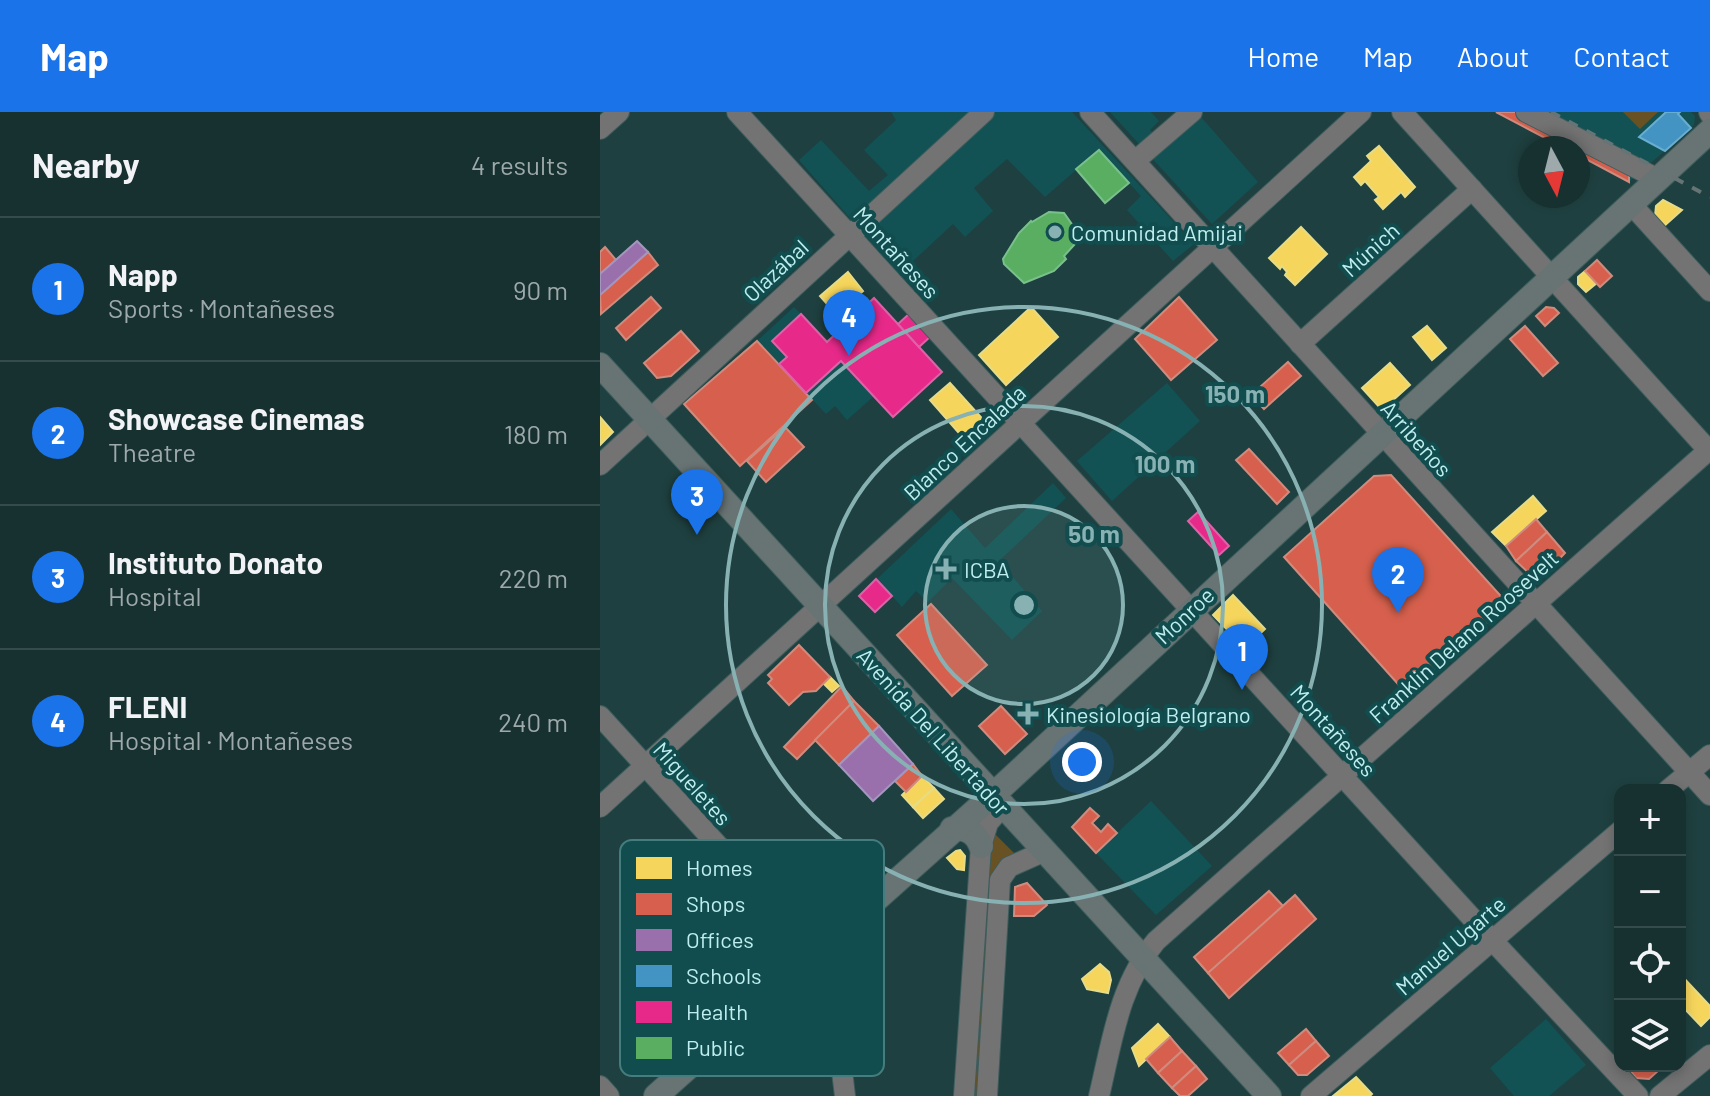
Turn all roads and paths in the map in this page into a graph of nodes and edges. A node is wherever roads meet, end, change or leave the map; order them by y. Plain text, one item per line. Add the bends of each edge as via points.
1 (619, 112) edge
2 (737, 112) edge
3 (984, 112) edge
4 (1090, 112) edge
5 (1192, 112) edge
6 (1361, 112) edge
7 (1402, 112) edge
8 (1526, 112) edge
9 (600, 129) edge
10 (1710, 131) edge
11 (1135, 161) junction
12 (1658, 179) junction
13 (1472, 189) junction
14 (1631, 204) junction
15 (848, 235) junction
16 (1212, 246) junction
17 (1553, 277) junction
18 (1710, 291) edge
19 (1300, 344) junction
20 (600, 365) edge
21 (650, 420) junction
22 (1020, 423) junction
23 (1382, 435) junction
24 (1710, 450) edge
25 (600, 465) edge
26 (1536, 604) junction
27 (820, 606) junction
28 (1191, 609) junction
29 (600, 716) edge
30 (1710, 755) edge
31 (645, 766) junction
32 (1689, 772) junction
33 (1342, 774) junction
34 (1675, 784) edge
35 (1710, 795) edge
36 (998, 800) junction
37 (600, 807) edge
38 (952, 829) junction
39 (1614, 836) edge
40 (713, 840) edge
41 (981, 846) junction
42 (1045, 851) junction
43 (884, 891) edge
44 (1492, 940) junction
45 (1143, 956) junction
46 (1710, 1055) edge
47 (678, 1076) edge
48 (843, 1076) edge
49 (600, 1086) edge
50 (609, 1096) edge
51 (656, 1096) edge
52 (845, 1096) edge
53 (964, 1096) edge
54 (987, 1096) edge
55 (1099, 1096) edge
56 (1269, 1096) edge
57 (1311, 1096) edge
58 (1638, 1096) edge
59 (1660, 1096) edge

1 - 9 street
2 - 15 street, Montañeses
3 - 15 street, Olazábal
4 - 11 street, Arribeños
5 - 11 street
6 - 16 street, Blanco Encalada
7 - 13 street
8 - 12 street
10 - 12 main road, Monroe
11 - 16 street, Arribeños
12 - 14 main road, Monroe
13 - 17 street
13 - 19 street, Múnich
14 - 17 main road, Monroe
14 - 18 street
15 - 21 street, Olazábal
15 - 22 street, Montañeses
16 - 19 street, Arribeños
16 - 22 street, Blanco Encalada
17 - 23 main road, Monroe
17 - 24 street
19 - 23 street, Arribeños
20 - 21 main road, Avenida Del Libertador
21 - 25 street, Olazábal
21 - 27 main road, Avenida Del Libertador
22 - 27 street, Blanco Encalada
22 - 28 street, Montañeses
23 - 26 street, Arribeños
23 - 28 main road, Monroe
24 - 26 street, Franklin Delano Roosevelt
26 - 32 street, Arribeños
26 - 33 street, Franklin Delano Roosevelt
27 - 31 street, Blanco Encalada
27 - 36 main road, Avenida Del Libertador
28 - 33 street, Montañeses
28 - 36 main road, Monroe
29 - 31 street, Migueletes
30 - 32 street
31 - 37 street, Blanco Encalada
31 - 40 street, Migueletes
32 - 34 street
32 - 35 street, Arribeños
33 - 44 street, Montañeses
33 - 45 street, Franklin Delano Roosevelt
36 - 38 main road, Monroe
36 - 41 street
36 - 42 main road, Avenida Del Libertador
38 - 41 main road via 972,832
38 - 43 main road, Monroe
39 - 44 street, Manuel Ugarte
41 - 53 street
42 - 45 main road, Avenida Del Libertador
42 - 54 street via 1009,867 1000,880
44 - 57 street, Manuel Ugarte
44 - 58 street, Montañeses
45 - 55 street, Franklin Delano Roosevelt via 1124,993
45 - 56 main road, Avenida Del Libertador
46 - 59 street
47 - 51 main road, Monroe
48 - 52 street, Migueletes
49 - 50 street

